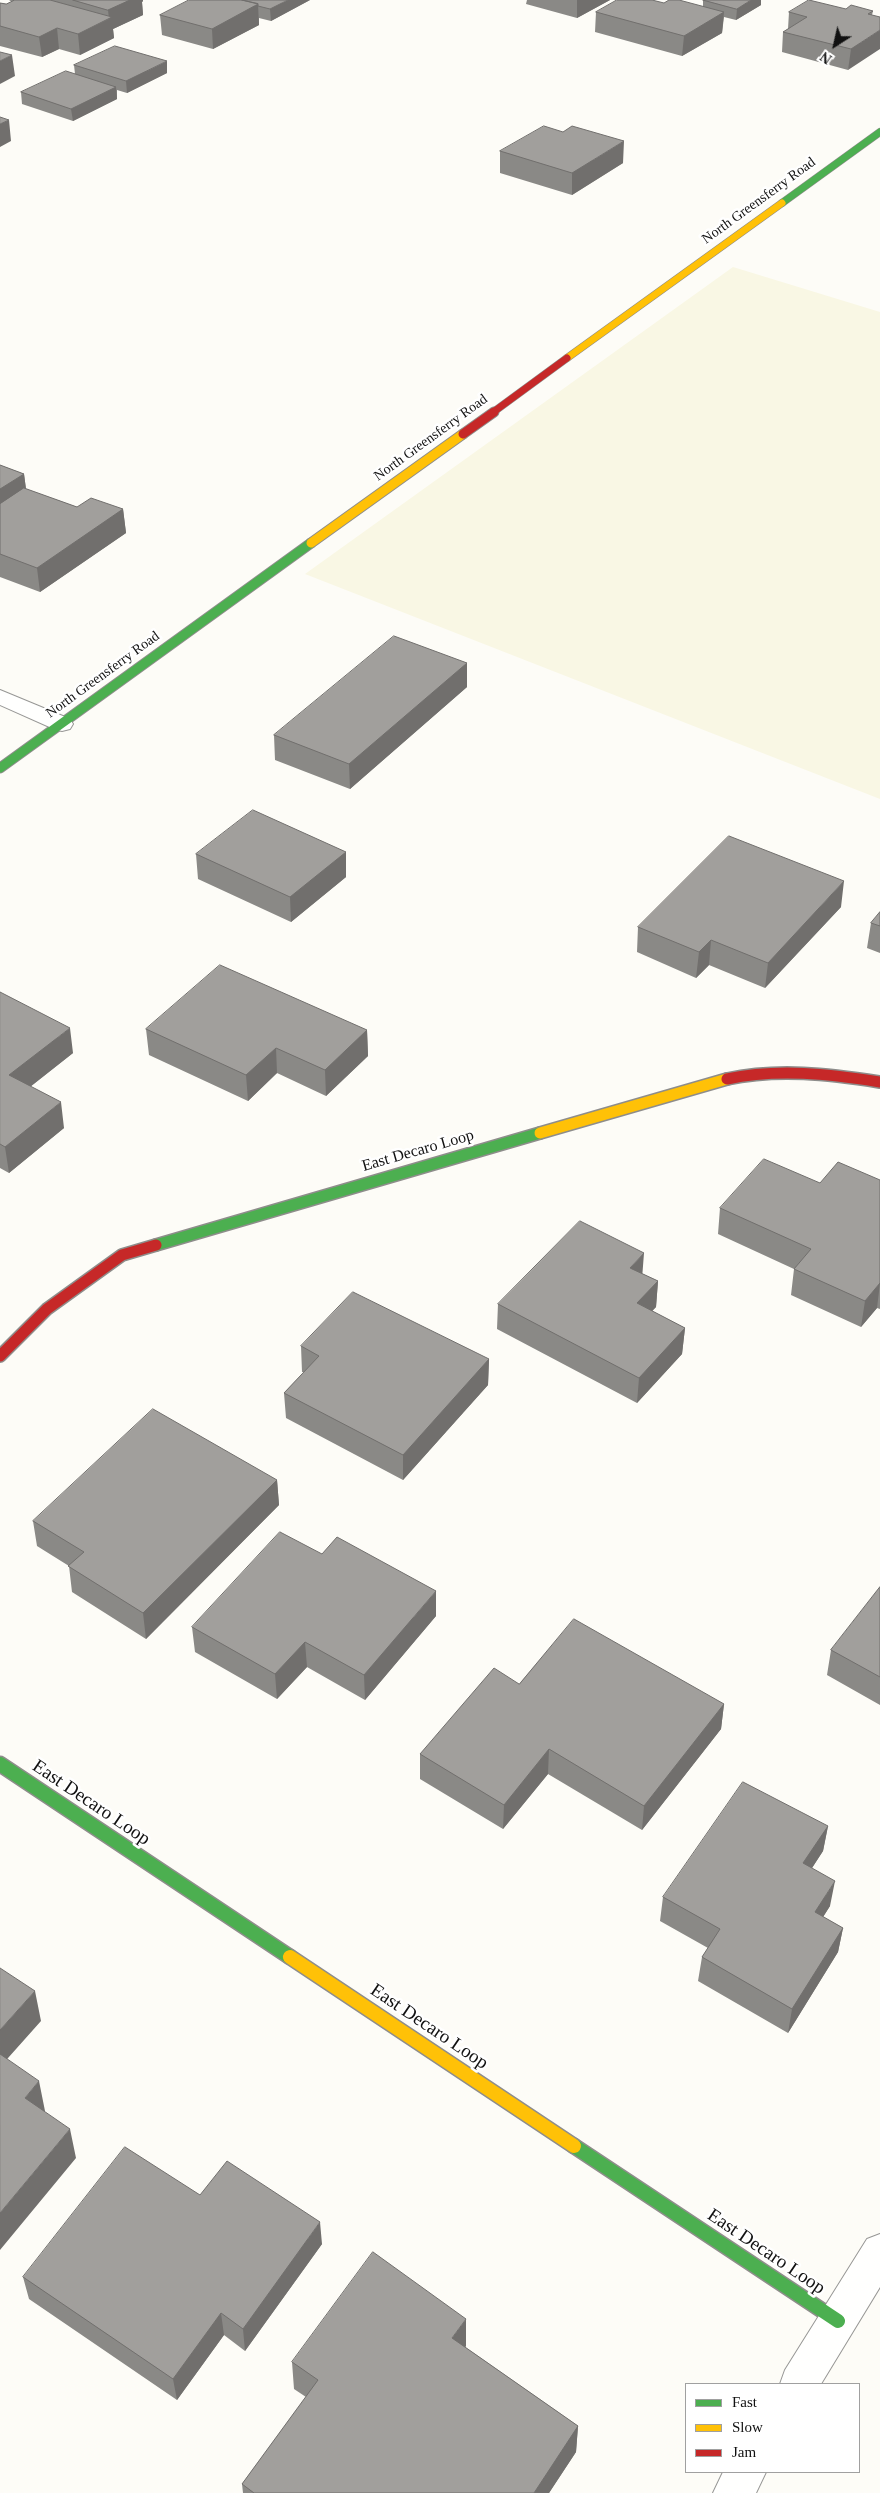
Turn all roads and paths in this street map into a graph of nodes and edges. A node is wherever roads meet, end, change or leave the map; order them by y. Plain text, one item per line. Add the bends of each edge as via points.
1 (880, 132) edge
2 (0, 697) edge
3 (62, 724) junction
4 (0, 768) edge
5 (880, 1082) edge
6 (0, 1356) edge
7 (0, 1764) edge
8 (880, 2252) edge
9 (838, 2321) junction
10 (800, 2383) edge
11 (745, 2473) edge
12 (734, 2493) edge

1 - 3 main road, North Greensferry Road
2 - 3 street
3 - 4 main road, North Greensferry Road
5 - 6 main road, East Decaro Loop via 830,1074 741,1075 122,1256 47,1309
7 - 9 main road, East Decaro Loop
8 - 9 street
9 - 10 street
11 - 12 street

